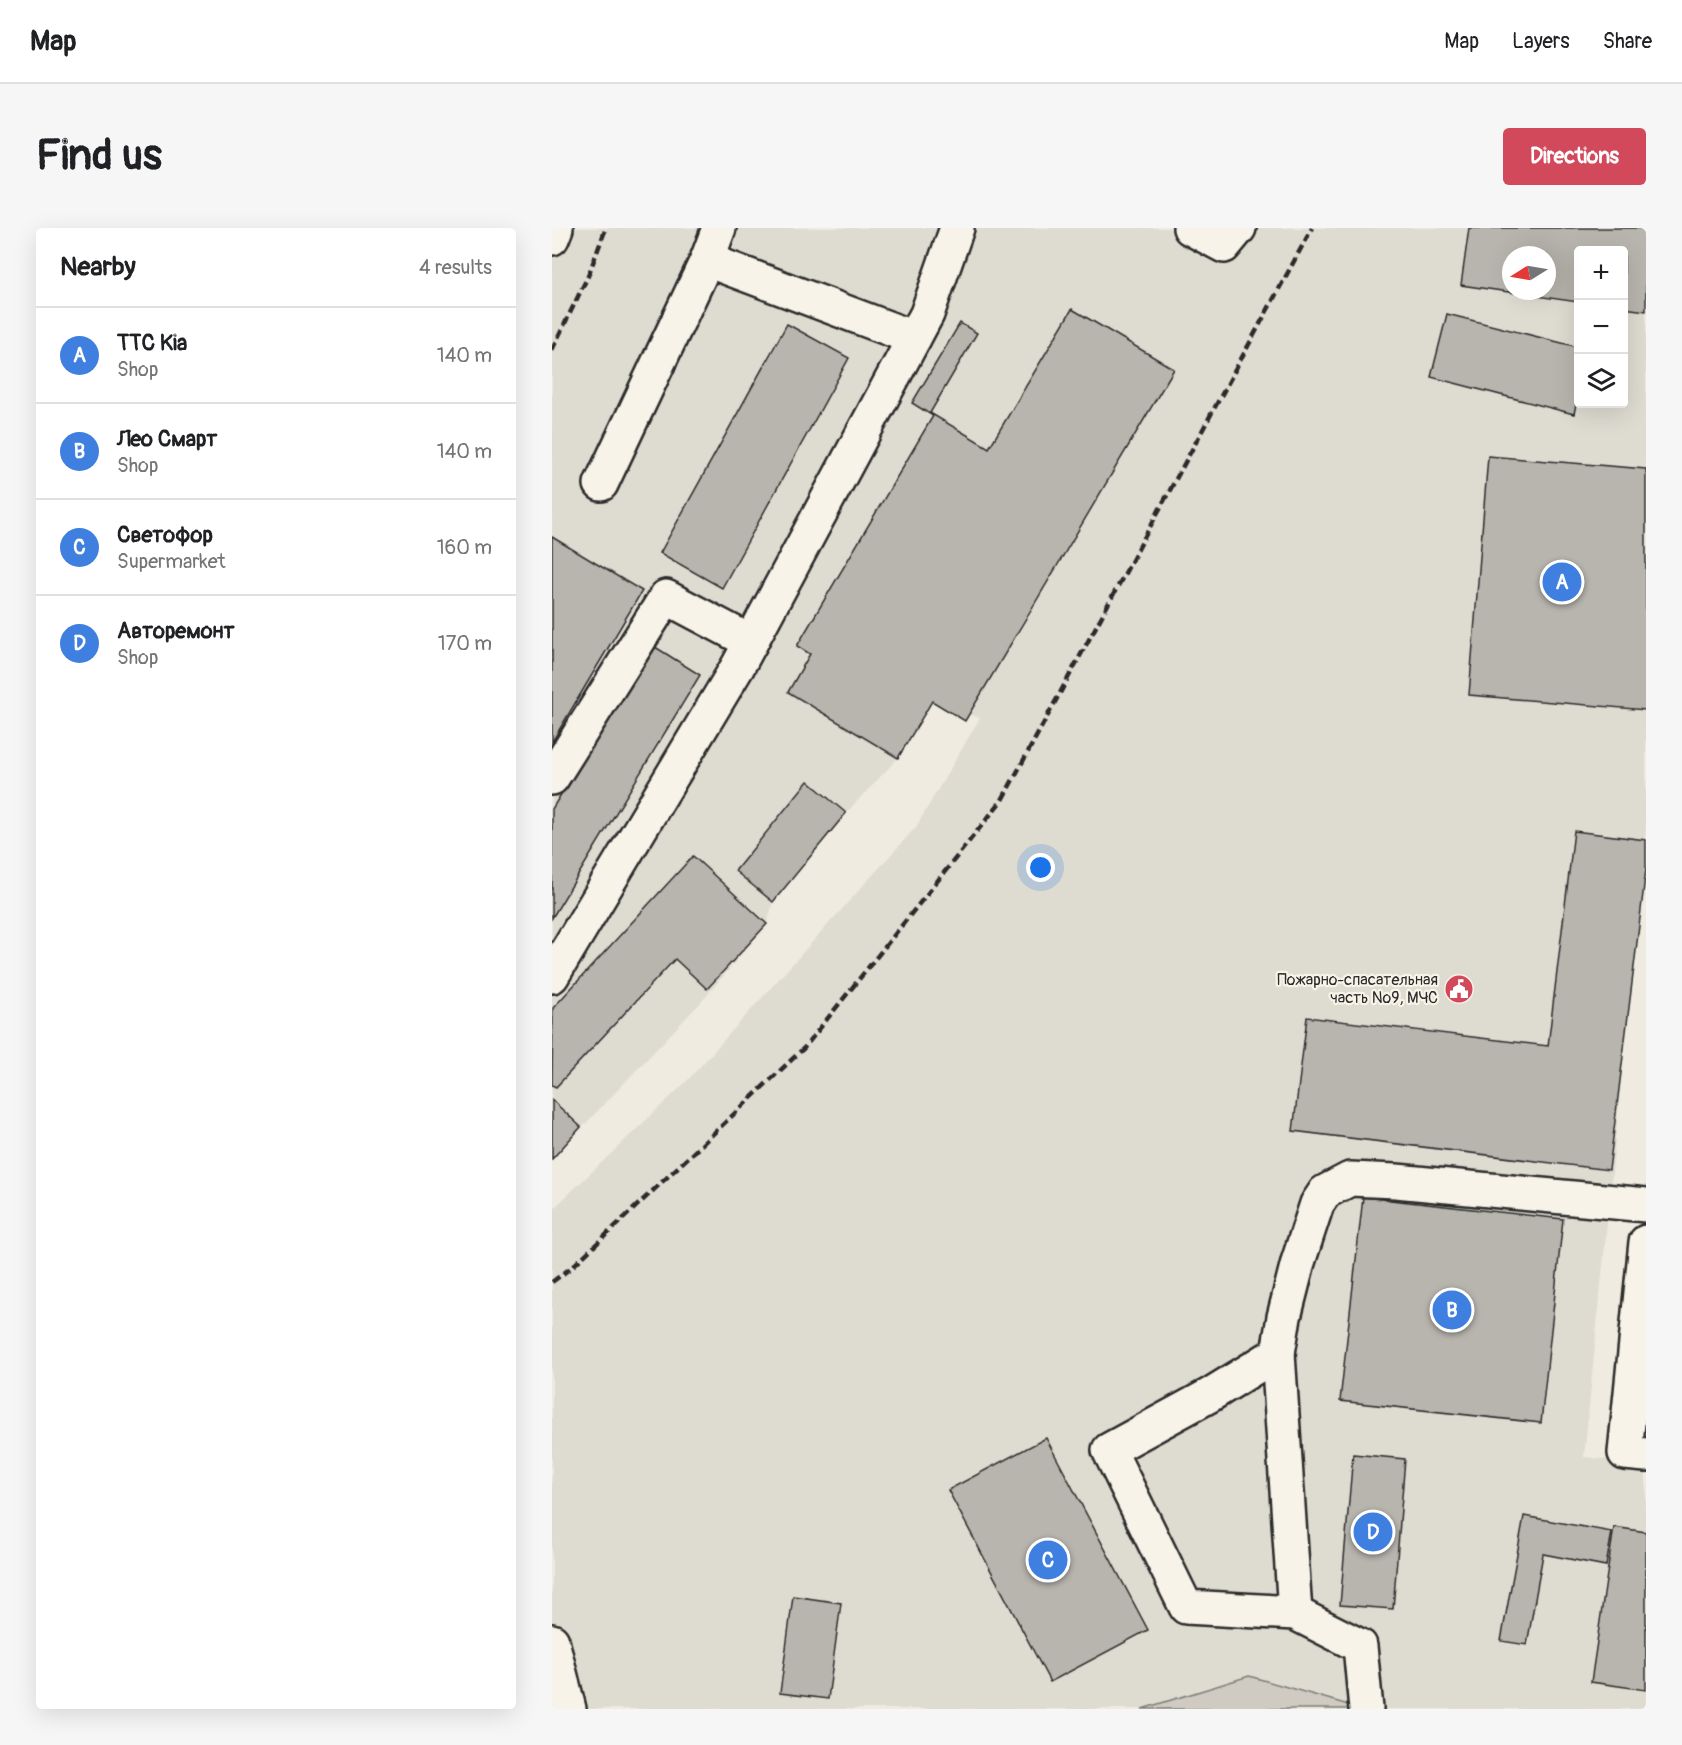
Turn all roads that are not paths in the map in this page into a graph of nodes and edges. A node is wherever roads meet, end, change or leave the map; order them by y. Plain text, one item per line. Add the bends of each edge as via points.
1 (556, 228) edge
2 (719, 228) edge
3 (957, 228) edge
4 (1190, 228) edge
5 (1239, 228) edge
6 (552, 238) edge
7 (707, 260) junction
8 (914, 338) junction
9 (601, 484) dead end
10 (751, 642) junction
11 (552, 778) edge
12 (552, 976) edge
13 (1646, 1205) edge
14 (1646, 1242) edge
15 (1278, 1353) junction
16 (1646, 1455) edge
17 (1295, 1613) junction
18 (552, 1641) edge
19 (569, 1709) edge
20 (1366, 1709) edge

1 - 6 lane
2 - 7 lane
3 - 8 lane via 927,314
4 - 5 lane via 1224,246
7 - 8 lane
7 - 9 lane
8 - 10 lane
10 - 11 lane via 666,597
10 - 12 lane
13 - 15 lane via 1396,1180 1350,1179 1325,1192 1317,1204 1298,1262
14 - 16 lane via 1625,1453
15 - 17 lane
15 - 17 lane via 1109,1450 1186,1607
17 - 20 lane via 1360,1646
18 - 19 lane

